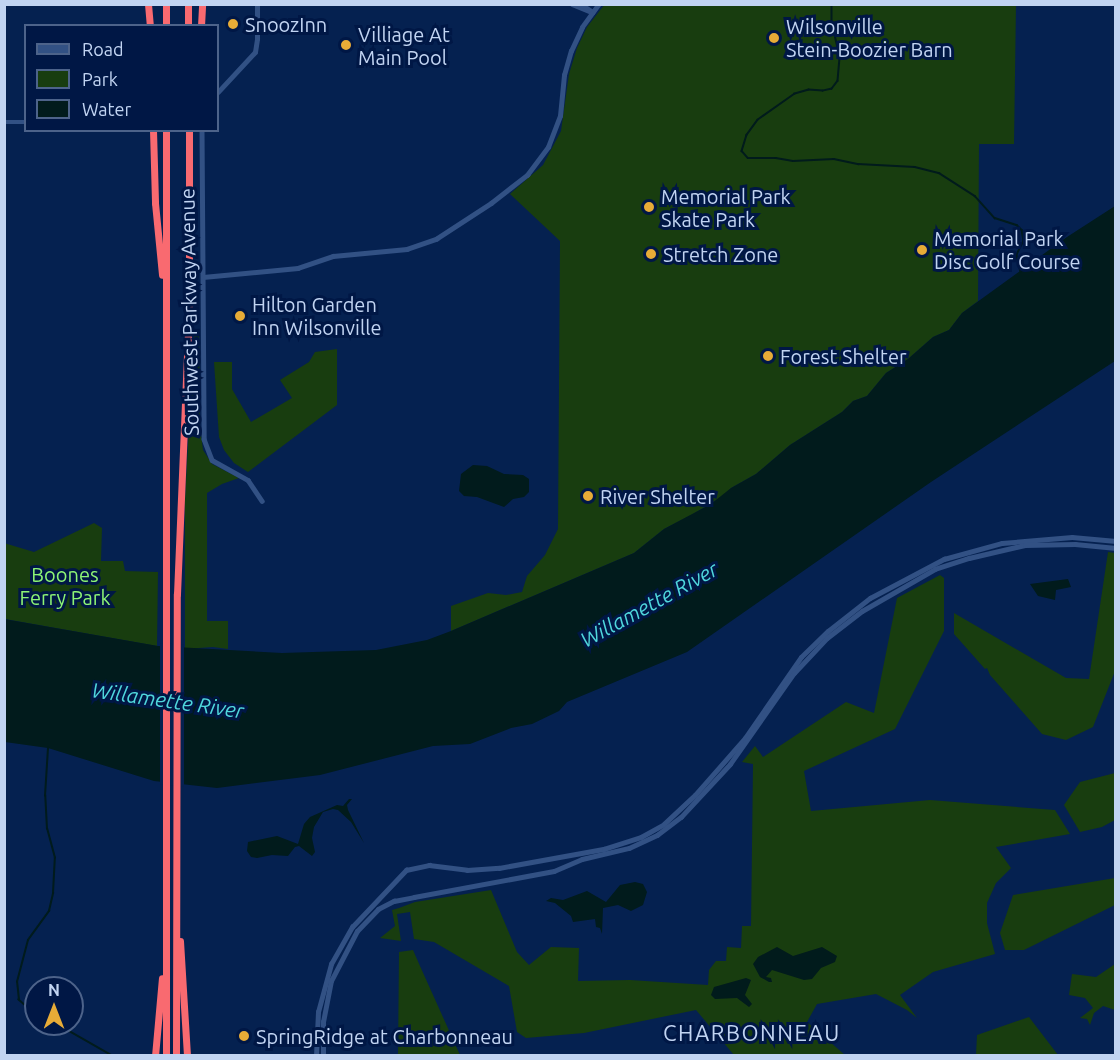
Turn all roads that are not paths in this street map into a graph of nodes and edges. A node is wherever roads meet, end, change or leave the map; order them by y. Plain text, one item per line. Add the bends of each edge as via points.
1 (148, 4) edge
2 (166, 4) edge
3 (188, 4) edge
4 (202, 4) edge
5 (256, 4) edge
6 (572, 4) edge
7 (581, 4) edge
8 (599, 4) edge
9 (592, 12) junction
10 (150, 24) edge
11 (166, 24) edge
12 (188, 24) edge
13 (201, 24) edge
14 (219, 91) edge
15 (4, 122) edge
16 (24, 122) edge
17 (153, 132) edge
18 (166, 132) edge
19 (189, 132) edge
20 (202, 132) edge
21 (203, 277) junction
22 (166, 311) junction
23 (262, 501) dead end
24 (1116, 541) edge
25 (1116, 548) edge
26 (177, 922) junction
27 (166, 939) junction
28 (155, 1056) edge
29 (166, 1056) edge
30 (176, 1056) edge
31 (187, 1056) edge
32 (316, 1056) edge
33 (323, 1056) edge

1 - 10 highway
2 - 11 highway
3 - 12 highway
4 - 13 highway
5 - 14 street via 255,52
6 - 9 street
7 - 9 street
8 - 9 street
9 - 21 street via 571,51 560,116 546,150 527,175 491,203 436,239 407,249 333,256 298,268
15 - 16 street
17 - 22 highway via 156,222
18 - 22 highway
19 - 26 highway via 189,305 177,594
20 - 21 street, Southwest Parkway Avenue
21 - 23 street, Southwest Parkway Avenue via 205,448 218,465 251,483
22 - 27 highway
24 - 32 street via 1072,537 1002,543 944,559 870,598 801,657 745,738 695,795 664,824 641,837 604,849 499,868 467,870 429,865 406,870 352,927 331,964 319,1005
25 - 33 street via 1087,544 1025,546 935,569 862,610 827,638 794,673 730,765 677,821 657,835 629,848 582,859 554,871 394,901 378,909 357,931 331,981 323,1022
26 - 30 highway
26 - 31 highway
27 - 28 highway
27 - 29 highway

